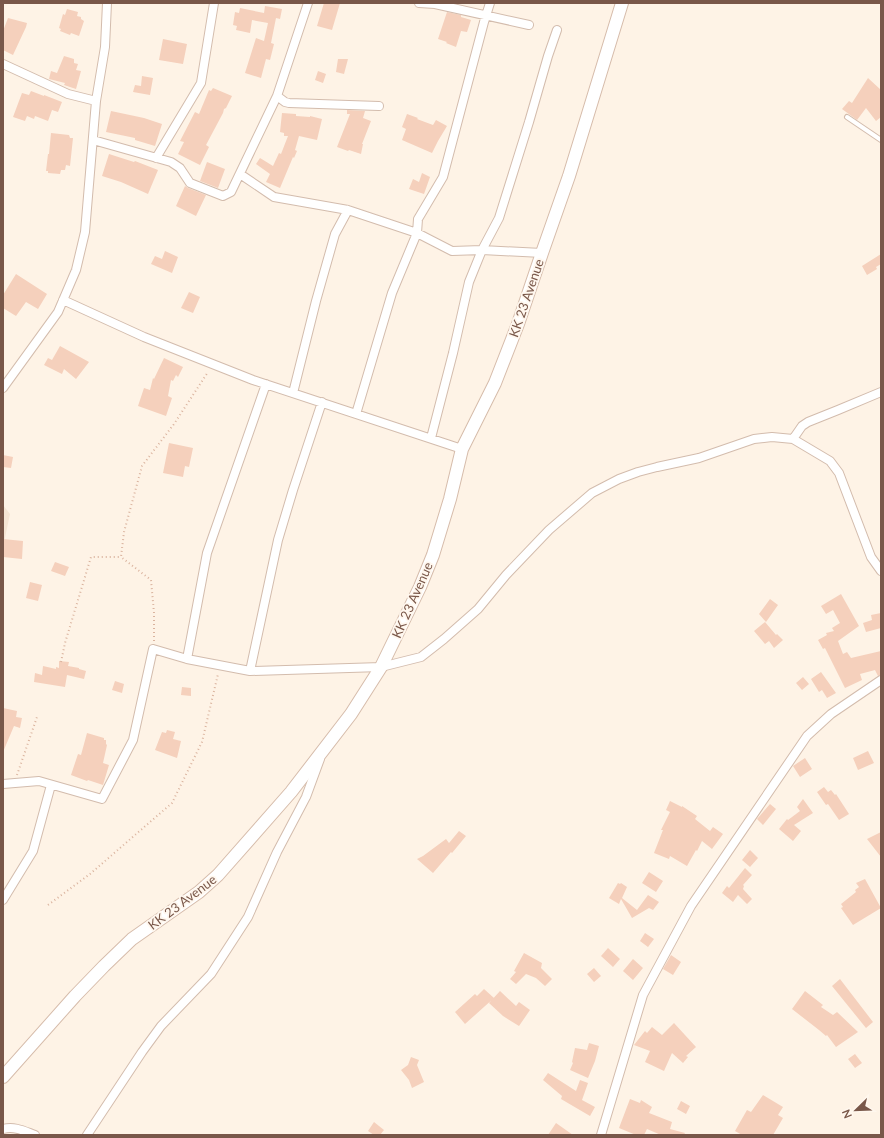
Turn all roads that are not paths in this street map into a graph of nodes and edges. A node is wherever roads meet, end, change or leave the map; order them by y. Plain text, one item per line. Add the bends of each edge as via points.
1 (107, 3) edge
2 (214, 3) edge
3 (308, 3) edge
4 (420, 3) edge
5 (490, 3) edge
6 (622, 3) edge
7 (486, 15) junction
8 (529, 25) dead end
9 (557, 30) dead end
10 (3, 64) edge
11 (277, 96) junction
12 (96, 101) junction
13 (379, 106) dead end
14 (847, 117) dead end
15 (93, 140) junction
16 (881, 140) edge
17 (156, 158) junction
18 (240, 174) junction
19 (348, 210) junction
20 (417, 233) junction
21 (482, 250) junction
22 (542, 254) junction
23 (63, 300) junction
24 (266, 384) junction
25 (3, 388) edge
26 (881, 392) edge
27 (293, 393) junction
28 (322, 402) junction
29 (356, 414) junction
30 (431, 438) junction
31 (793, 439) junction
32 (462, 449) junction
33 (881, 571) edge
34 (187, 658) junction
35 (381, 667) junction
36 (250, 671) junction
37 (881, 680) edge
38 (324, 749) junction
39 (3, 784) edge
40 (51, 785) junction
41 (3, 900) edge
42 (3, 1077) edge
43 (3, 1129) edge
44 (35, 1135) edge
45 (87, 1135) edge
46 (601, 1135) edge

1 - 12 street via 105,47
2 - 17 street via 201,84
3 - 11 street
4 - 7 street
5 - 7 street
6 - 22 main road, KK 23 Avenue via 569,176
7 - 8 street
7 - 20 street via 443,177 418,219
9 - 21 street via 499,218
10 - 12 street via 68,94
11 - 13 street via 289,103
11 - 18 street
12 - 15 street
14 - 16 lane
15 - 17 street
15 - 23 street via 85,232 76,270
17 - 18 street via 171,162 180,168 190,183 223,196 231,192
18 - 19 street via 274,197
19 - 20 street
19 - 27 street via 335,234
20 - 21 street via 452,251
20 - 29 street via 392,293
21 - 22 street
21 - 30 street via 470,282
22 - 32 main road, KK 23 Avenue via 495,383
23 - 24 street via 144,337
23 - 25 street via 58,312
24 - 27 street
24 - 34 street via 208,553
26 - 31 street via 808,422
27 - 28 street
28 - 29 street
28 - 36 street via 278,540
29 - 30 street
30 - 32 street
31 - 33 street via 830,461 839,473 871,557
31 - 35 street via 754,439 699,458 638,472 592,493 549,530 478,609 444,639 421,657
32 - 35 main road, KK 23 Avenue via 450,499 432,555
34 - 36 street
34 - 40 street via 153,649 133,740 102,799
35 - 36 street
35 - 38 main road, KK 23 Avenue via 351,714
37 - 46 street via 831,714 807,736 691,906 643,995
38 - 42 main road, KK 23 Avenue via 291,792 218,875 199,892 132,939 75,996
38 - 45 street via 306,797 277,852 248,917 211,974 161,1026
39 - 40 street via 39,781
40 - 41 street via 33,851
43 - 44 street via 17,1128

